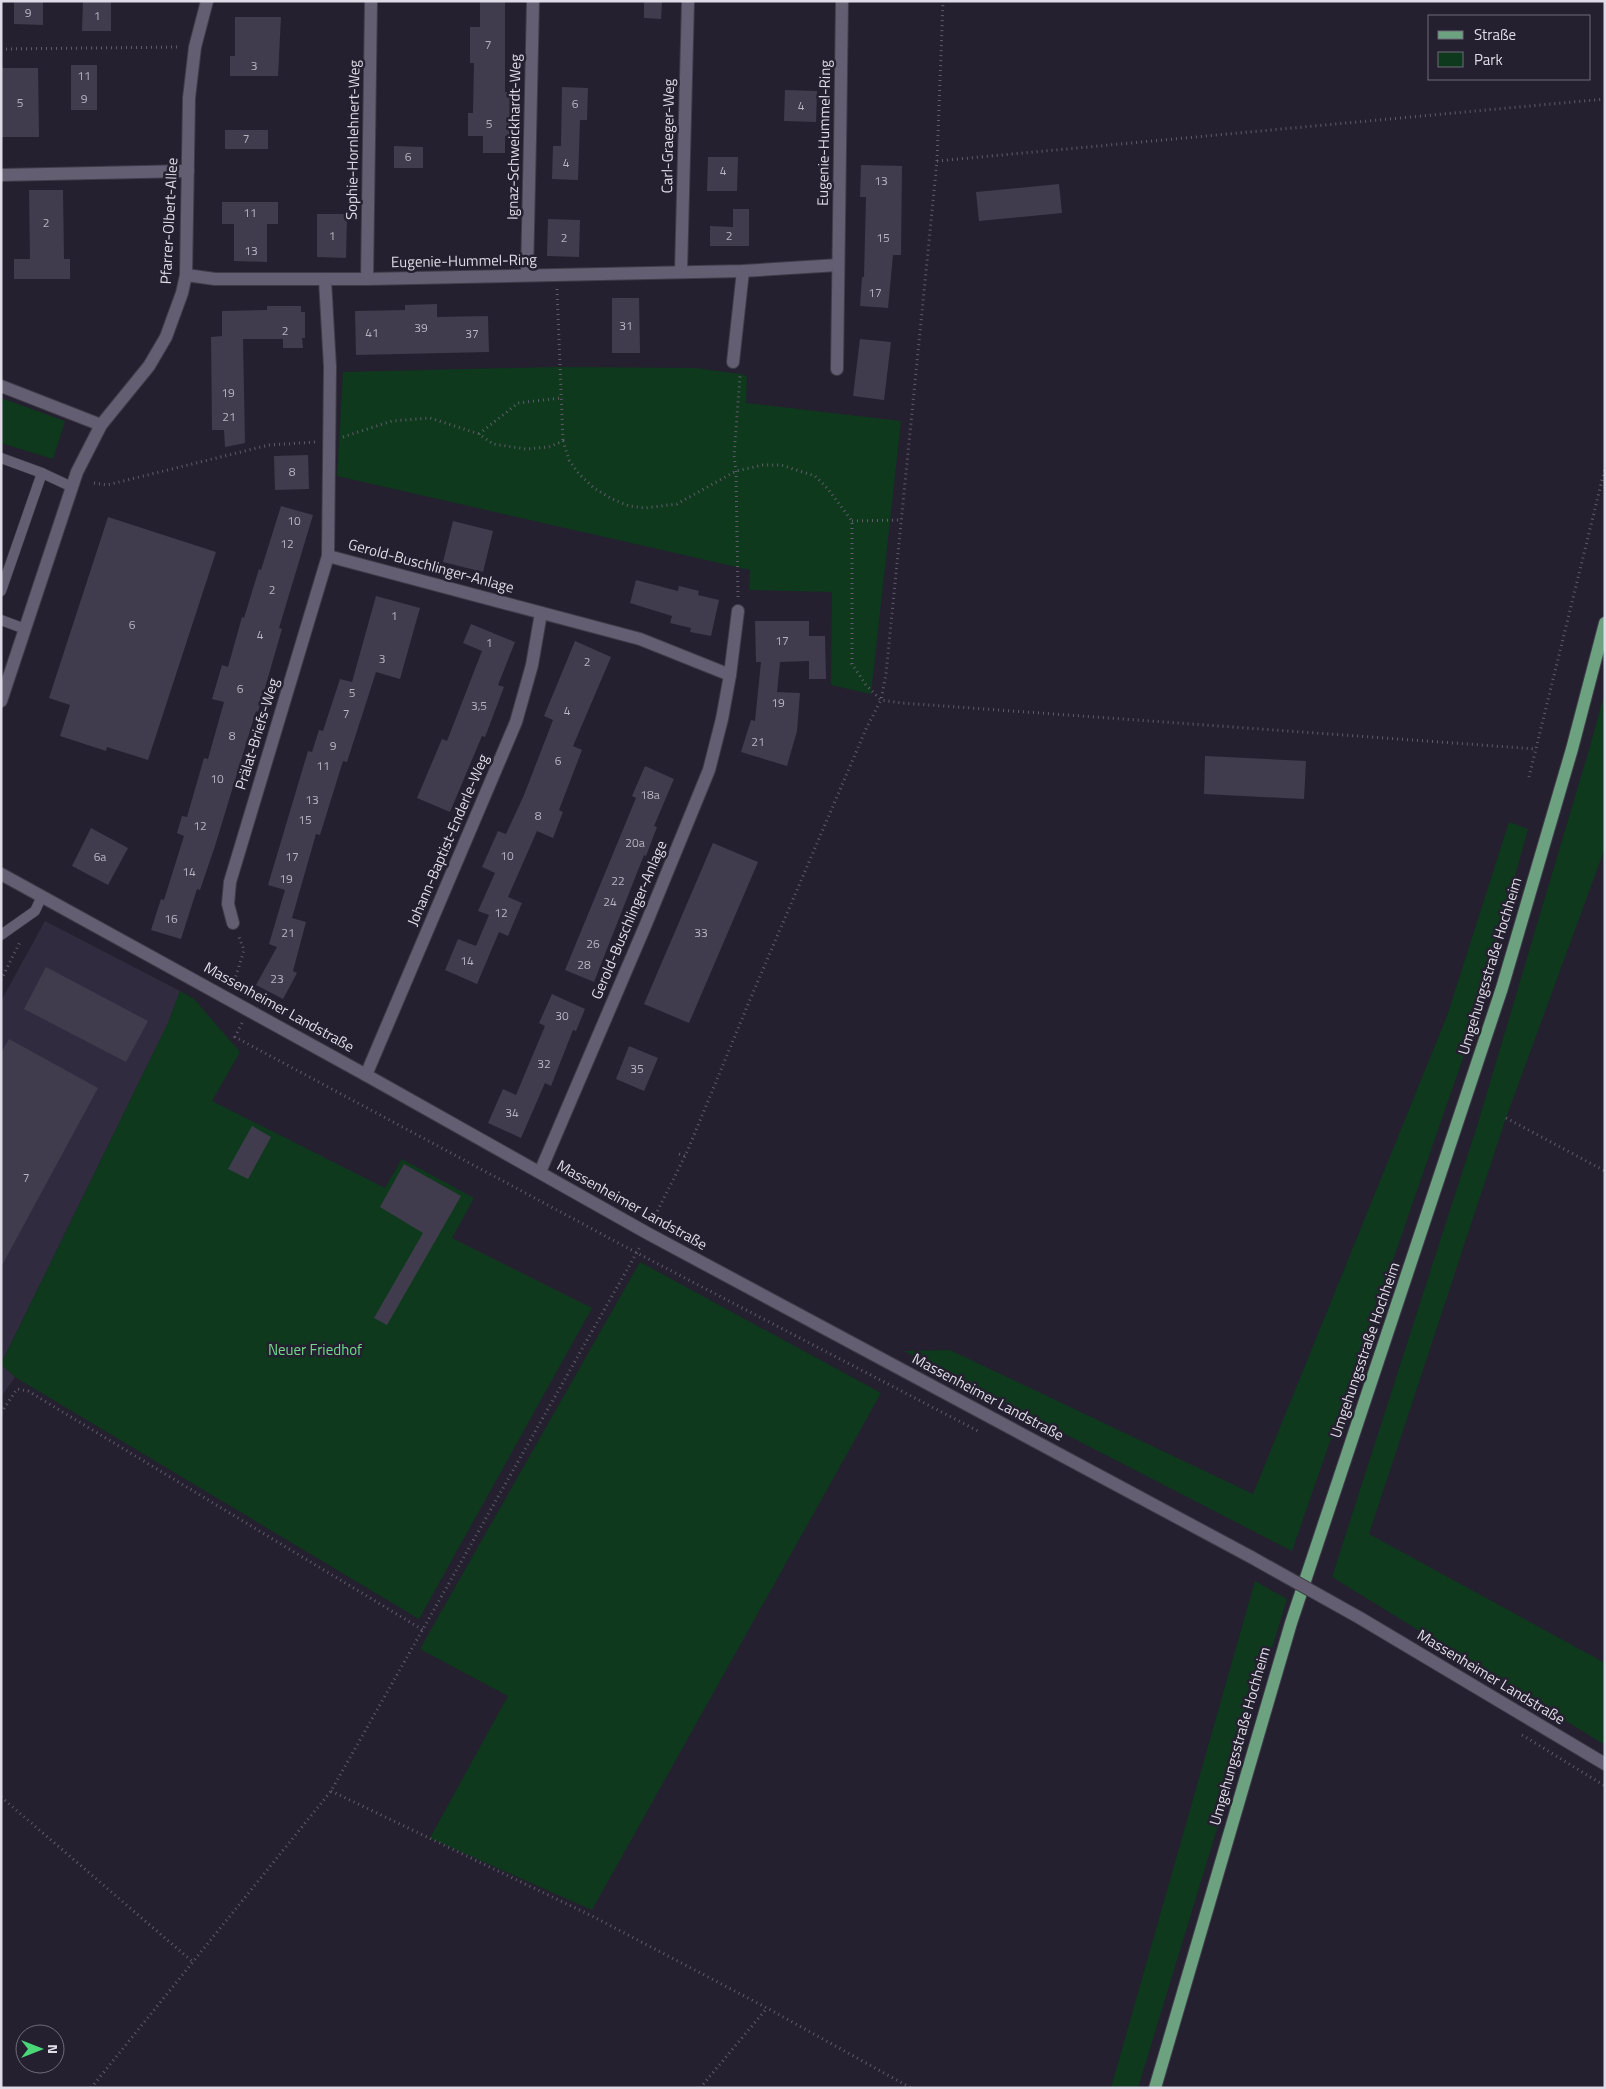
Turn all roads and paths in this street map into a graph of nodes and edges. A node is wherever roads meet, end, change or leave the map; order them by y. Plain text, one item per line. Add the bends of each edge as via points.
1 (207, 1) edge
2 (371, 1) edge
3 (533, 1) edge
4 (688, 1) edge
5 (842, 1) edge
6 (943, 1) edge
7 (195, 47) junction
8 (1, 49) edge
9 (1605, 99) edge
10 (937, 161) junction
11 (188, 171) junction
12 (1, 175) edge
13 (838, 265) junction
14 (743, 270) junction
15 (681, 271) junction
16 (527, 274) junction
17 (186, 275) junction
18 (557, 276) junction
19 (367, 279) junction
20 (325, 280) junction
21 (733, 362) joint
22 (837, 369) dead end
23 (1, 386) edge
24 (561, 398) junction
25 (101, 425) junction
26 (479, 434) junction
27 (563, 441) junction
28 (330, 442) junction
29 (1, 458) edge
30 (1605, 468) edge
31 (736, 471) junction
32 (42, 473) junction
33 (94, 483) dead end
34 (72, 487) junction
35 (900, 520) junction
36 (852, 521) junction
37 (328, 556) junction
38 (1, 591) edge
39 (738, 611) joint
40 (541, 613) junction
41 (1, 620) edge
42 (1605, 623) edge
43 (25, 628) junction
44 (730, 675) junction
45 (881, 700) junction
46 (1, 701) edge
47 (1536, 749) junction
48 (1530, 776) dead end
49 (1, 874) edge
50 (42, 896) junction
51 (233, 923) joint
52 (1, 935) edge
53 (22, 937) dead end
54 (1, 980) edge
55 (232, 988) dead end
56 (236, 1037) dead end
57 (366, 1075) junction
58 (1506, 1118) dead end
59 (679, 1154) dead end
60 (685, 1156) junction
61 (1605, 1171) edge
62 (540, 1172) junction
63 (647, 1233) junction
64 (637, 1253) junction
65 (1, 1412) edge
66 (982, 1432) dead end
67 (423, 1630) junction
68 (1605, 1764) edge
69 (331, 1791) junction
70 (1, 1797) edge
71 (194, 1963) junction
72 (767, 2008) junction
73 (90, 2088) edge
74 (700, 2088) edge
75 (911, 2088) edge
76 (1155, 2088) edge

1 - 7 street, Pfarrer-Olbert-Allee
2 - 19 street, Sophie-Hornlehnert-Weg
3 - 16 street, Ignaz-Schweickhardt-Weg
4 - 15 street, Carl-Graeger-Weg
5 - 13 street, Eugenie-Hummel-Ring
6 - 10 path
7 - 8 path
7 - 11 street, Pfarrer-Olbert-Allee
9 - 10 path
10 - 35 path
11 - 12 street
11 - 17 street, Pfarrer-Olbert-Allee
13 - 14 street, Eugenie-Hummel-Ring
13 - 22 street, Eugenie-Hummel-Ring
14 - 15 street, Eugenie-Hummel-Ring
14 - 21 street
15 - 18 street, Eugenie-Hummel-Ring
16 - 18 street, Eugenie-Hummel-Ring
16 - 19 street, Eugenie-Hummel-Ring
17 - 20 street, Eugenie-Hummel-Ring via 215,279
17 - 25 street, Pfarrer-Olbert-Allee via 166,338 149,366
18 - 24 path
19 - 20 street, Eugenie-Hummel-Ring
20 - 28 street, Gerold-Buschlinger-Anlage
21 - 31 path via 740,374 734,456
23 - 25 street
24 - 26 path via 518,403
24 - 27 path
25 - 34 street, Pfarrer-Olbert-Allee
26 - 27 path via 493,444 526,449 549,447
26 - 28 path via 430,418 392,421
27 - 31 path via 569,460 579,474 594,488 629,506 645,508 677,504
28 - 33 path via 269,445 107,485
28 - 37 street, Gerold-Buschlinger-Anlage
29 - 32 lane
30 - 47 path
31 - 36 path via 780,465 815,476
31 - 39 path
32 - 34 lane
32 - 38 lane
34 - 43 street, Pfarrer-Olbert-Allee
35 - 36 path
35 - 45 path
36 - 45 path via 852,664
37 - 40 street, Gerold-Buschlinger-Anlage
37 - 51 street, Prälat-Briefs-Weg via 230,882 228,904
39 - 44 street, Gerold-Buschlinger-Anlage
40 - 44 street, Gerold-Buschlinger-Anlage via 640,639
40 - 57 street, Johann-Baptist-Enderle-Weg via 532,665 516,722
41 - 43 lane
42 - 76 main road, Umgehungsstraße Hochheim via 1502,988 1291,1623
43 - 46 street, Pfarrer-Olbert-Allee
44 - 62 street, Gerold-Buschlinger-Anlage via 709,770
45 - 47 path
45 - 60 path via 752,993
47 - 48 path
49 - 50 street, Massenheimer Landstraße
50 - 52 lane via 34,911
50 - 57 street, Massenheimer Landstraße
51 - 55 path via 244,950
53 - 54 path
56 - 64 path
57 - 62 street, Massenheimer Landstraße
58 - 61 path
59 - 60 path
60 - 63 path
62 - 63 street, Massenheimer Landstraße
63 - 64 path
63 - 68 street, Massenheimer Landstraße, bridge via 1251,1557
64 - 66 path
64 - 67 path
65 - 67 path via 17,1389 28,1391
67 - 69 path
69 - 71 path
69 - 72 path via 592,1916
70 - 71 path
71 - 73 path
72 - 74 path
72 - 75 path

